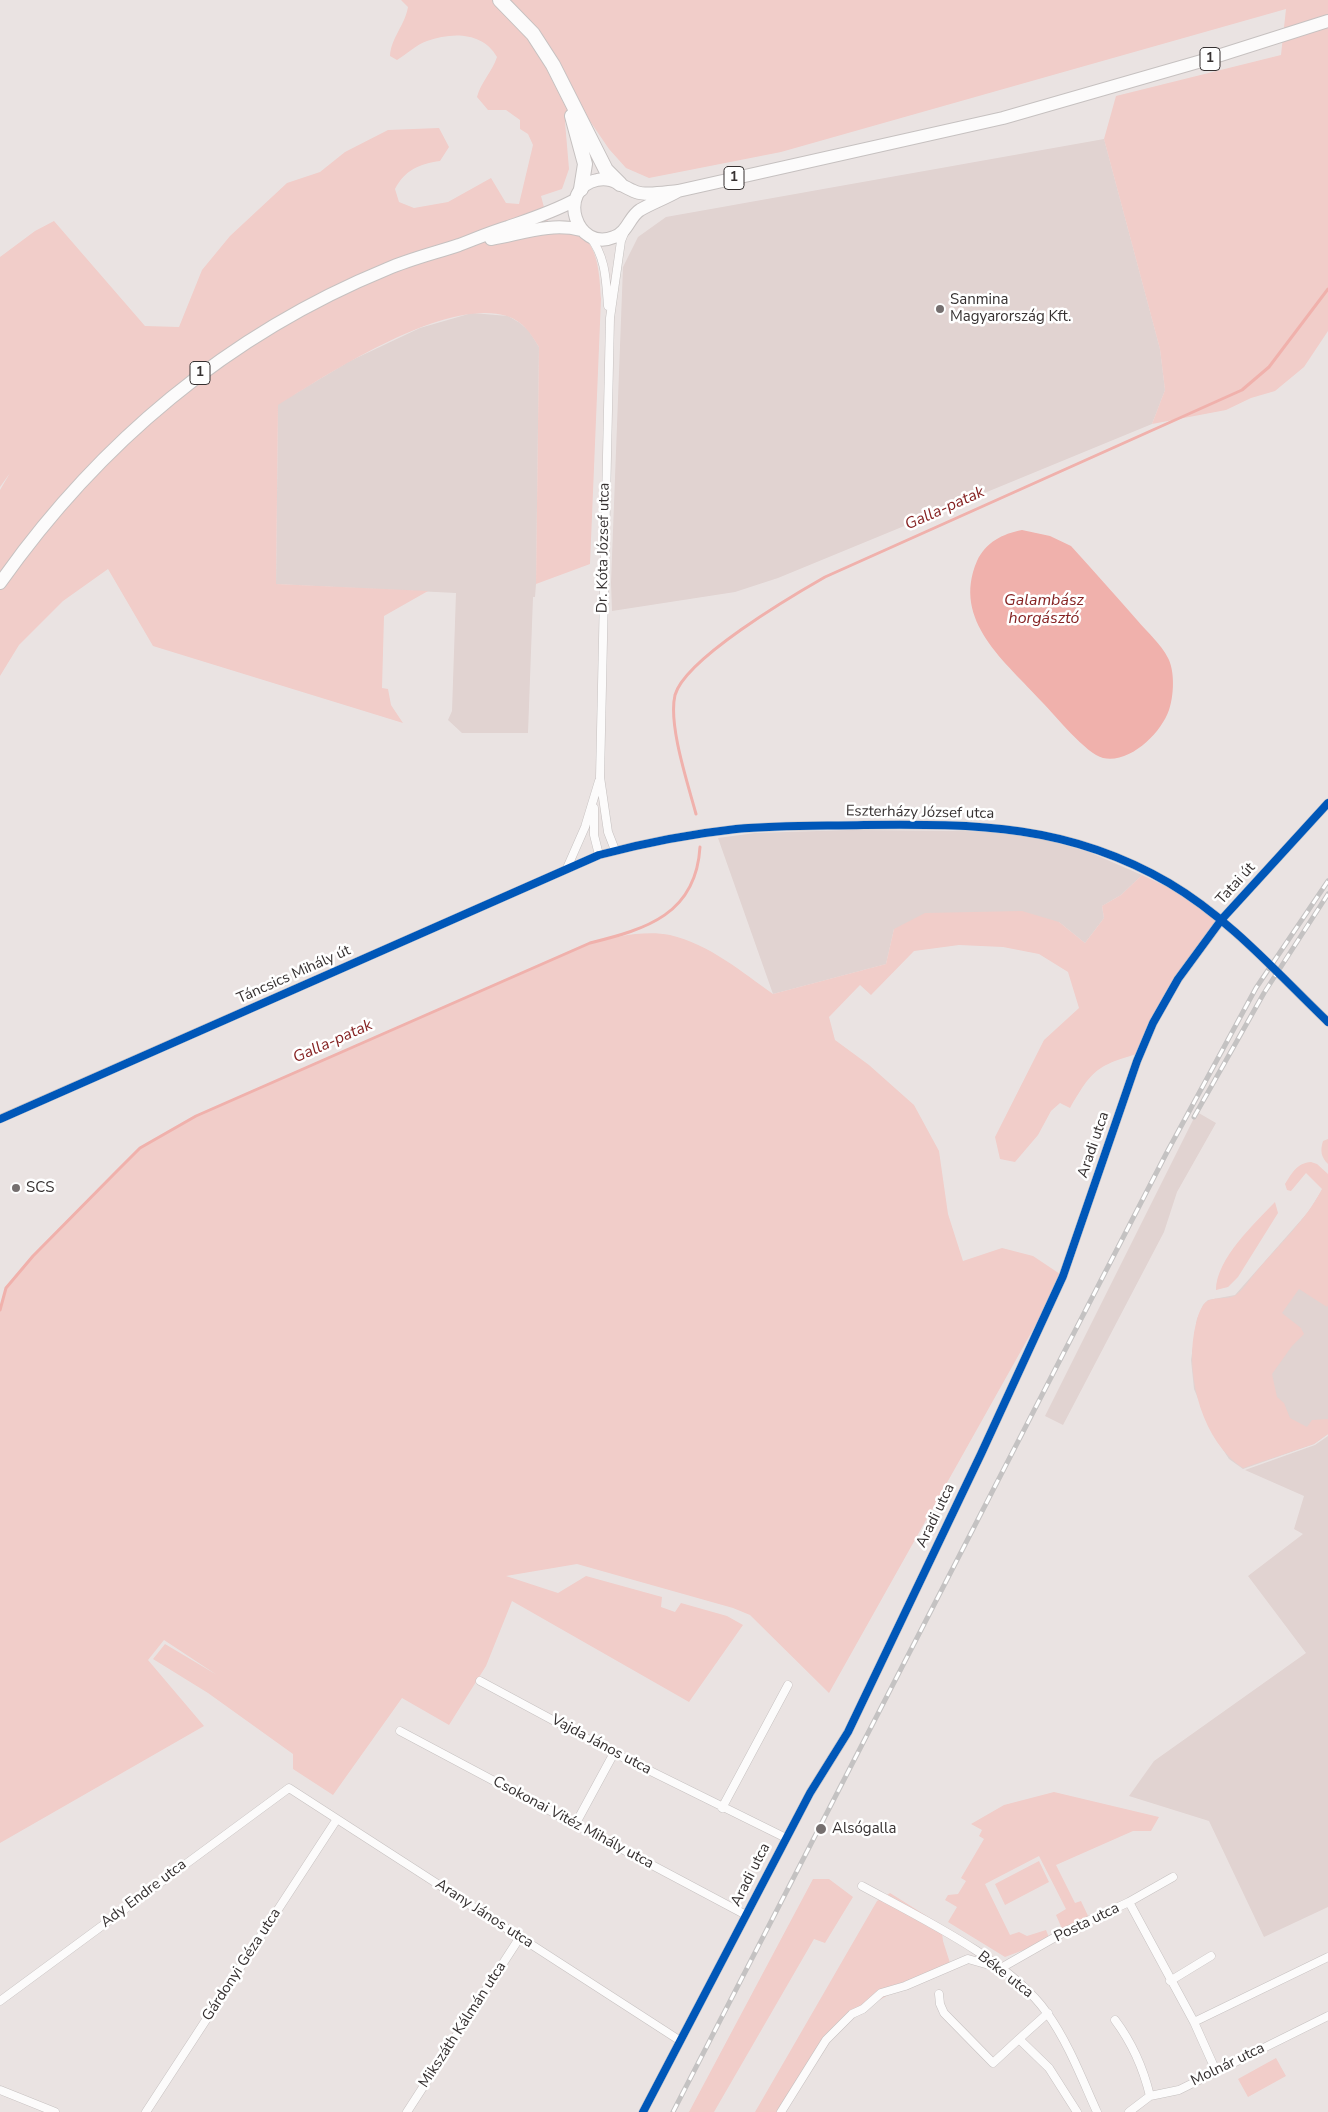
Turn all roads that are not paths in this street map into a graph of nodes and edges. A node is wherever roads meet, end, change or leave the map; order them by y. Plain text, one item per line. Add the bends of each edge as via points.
1 (500, 0) edge
2 (1328, 21) edge
3 (569, 100) junction
4 (620, 184) junction
5 (678, 191) junction
6 (578, 195) junction
7 (629, 225) junction
8 (586, 233) junction
9 (459, 245) junction
10 (610, 318) junction
11 (0, 584) edge
12 (600, 777) junction
13 (594, 799) junction
14 (1328, 803) edge
15 (616, 850) junction
16 (599, 855) junction
17 (567, 868) junction
18 (1222, 919) junction
19 (1328, 1022) edge
20 (0, 1119) edge
21 (480, 1681) dead end
22 (788, 1685) dead end
23 (400, 1731) dead end
24 (614, 1752) junction
25 (289, 1788) joint
26 (722, 1808) junction
27 (337, 1819) junction
28 (576, 1823) junction
29 (786, 1838) junction
30 (1173, 1877) dead end
31 (862, 1886) dead end
32 (1129, 1902) junction
33 (746, 1915) junction
34 (520, 1937) junction
35 (1211, 1956) dead end
36 (1328, 1957) edge
37 (1001, 1968) junction
38 (1170, 1981) junction
39 (939, 1994) dead end
40 (0, 2001) edge
41 (1048, 2013) junction
42 (1328, 2016) edge
43 (1115, 2020) dead end
44 (1194, 2022) junction
45 (1019, 2038) junction
46 (679, 2040) junction
47 (1216, 2071) junction
48 (0, 2090) edge
49 (1150, 2096) junction
50 (783, 2111) edge
51 (55, 2112) edge
52 (146, 2112) edge
53 (407, 2112) edge
54 (644, 2112) edge
55 (1077, 2112) edge
56 (1097, 2112) edge
57 (1129, 2112) edge

1 - 3 highway via 534,34
2 - 5 main road, 1 via 1003,118
3 - 4 highway via 606,170
3 - 6 highway via 585,164
4 - 5 main road, 1 via 637,193
4 - 6 main road, 1 via 599,179 589,182
4 - 7 main road via 632,200 634,210
5 - 7 main road, 1 via 639,211
6 - 8 main road via 574,216
6 - 9 main road, 1 via 550,213
7 - 8 main road, 1 via 609,239
7 - 10 street via 621,241
8 - 9 main road, 1 via 567,226 548,227
8 - 10 street via 596,245 604,267
9 - 11 main road, 1 via 400,263 320,298 245,342 202,372 130,432 79,483
10 - 12 street, Dr. Kóta József utca
12 - 13 street, Dr. Kóta József utca
12 - 15 street, Dr. Kóta József utca via 608,832
13 - 16 street, Dr. Kóta József utca via 594,835
13 - 17 street, Dr. Kóta József utca
14 - 18 street, Tatai út
15 - 16 street, Eszterházy József utca
15 - 18 street, Eszterházy József utca via 701,834 789,826 966,826 1030,831 1085,845 1142,868
16 - 17 street, Táncsics Mihály út
17 - 20 street, Táncsics Mihály út
18 - 19 street, Tatai út
18 - 29 street, Aradi utca via 1178,979 1153,1023 1064,1276 857,1713
21 - 24 street, Vajda János utca
22 - 26 street
23 - 28 street, Csokonai Vitéz Mihály utca
24 - 26 street, Vajda János utca
24 - 28 street
25 - 27 street, Arany János utca
25 - 40 street, Ady Endre utca
26 - 29 street, Vajda János utca
27 - 34 street, Arany János utca
27 - 52 street, Gárdonyi Géza utca
28 - 33 street, Csokonai Vitéz Mihály utca
29 - 33 street, Aradi utca
30 - 32 street, Posta utca
31 - 37 street, Béke utca
32 - 37 street, Posta utca via 1066,1931
32 - 38 street
33 - 46 street, Aradi utca
34 - 46 street, Arany János utca
34 - 53 street, Mikszáth Kálmán utca
35 - 38 street
36 - 44 street
37 - 41 street, Béke utca
37 - 50 street via 968,1959 881,1993 852,2014 826,2040
38 - 44 street
39 - 45 street via 944,2013 993,2063
41 - 45 street
41 - 56 street, Béke utca
42 - 47 street, Molnár utca
43 - 49 street via 1131,2041
44 - 47 street
45 - 55 street via 1049,2068
46 - 54 street, Aradi utca
47 - 49 street, Molnár utca via 1178,2090
48 - 51 street
49 - 57 street, Molnár utca

